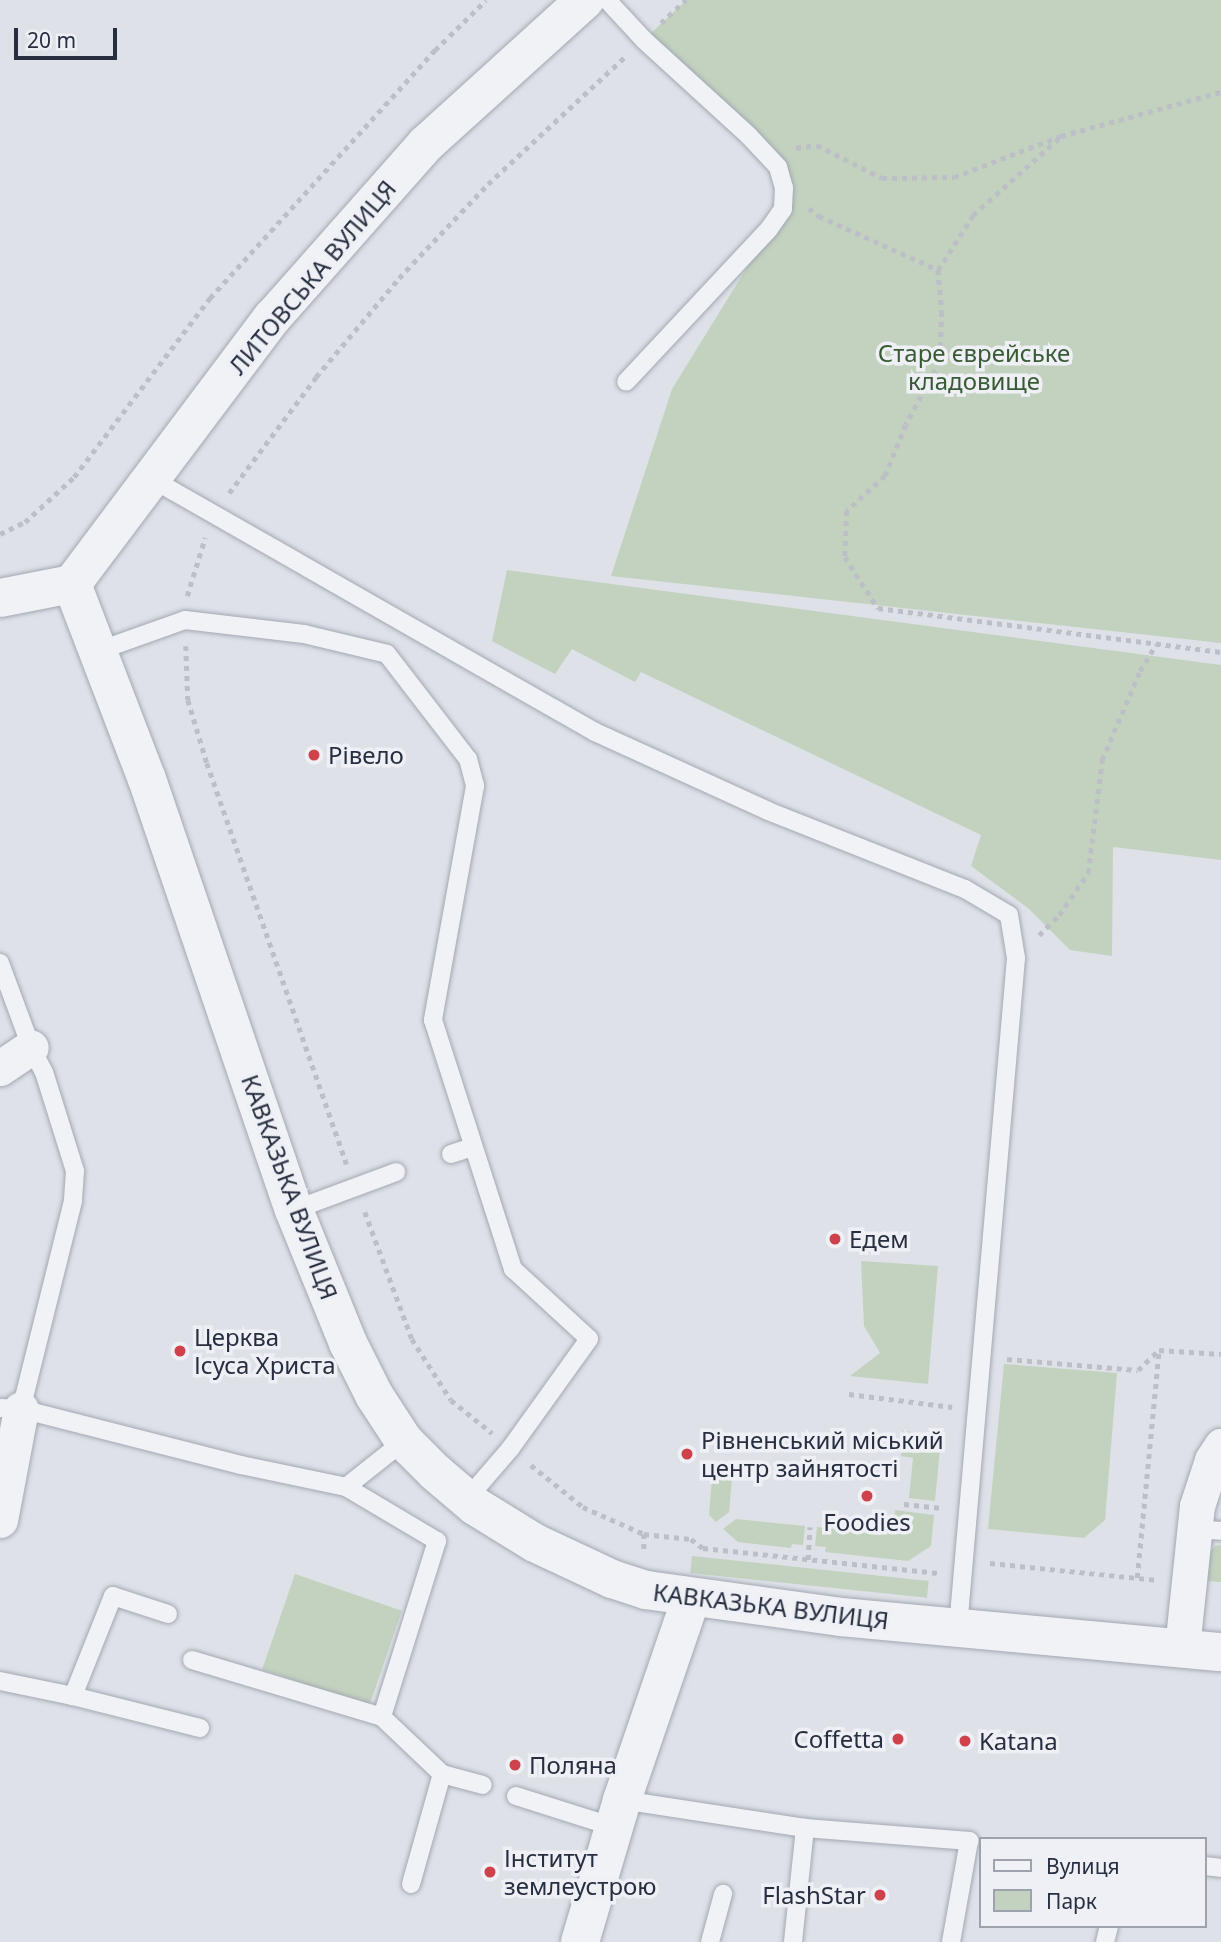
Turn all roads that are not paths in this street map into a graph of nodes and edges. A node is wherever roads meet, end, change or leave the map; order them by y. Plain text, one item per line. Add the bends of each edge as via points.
1 (585, 0) edge
2 (607, 0) edge
3 (626, 382) dead end
4 (152, 479) junction
5 (72, 584) junction
6 (0, 598) edge
7 (98, 651) junction
8 (0, 963) edge
9 (31, 1047) junction
10 (0, 1068) edge
11 (473, 1147) junction
12 (451, 1154) dead end
13 (396, 1172) dead end
14 (294, 1210) junction
15 (10, 1409) edge
16 (404, 1440) junction
17 (1221, 1446) edge
18 (346, 1487) junction
19 (466, 1500) junction
20 (0, 1520) edge
21 (1208, 1530) edge
22 (691, 1599) junction
23 (168, 1614) dead end
24 (958, 1628) junction
25 (1182, 1648) junction
26 (1221, 1652) edge
27 (192, 1660) dead end
28 (0, 1681) edge
29 (73, 1696) junction
30 (382, 1717) junction
31 (200, 1728) dead end
32 (442, 1774) junction
33 (483, 1785) dead end
34 (516, 1796) dead end
35 (618, 1813) junction
36 (805, 1828) junction
37 (411, 1884) dead end
38 (723, 1894) dead end
39 (580, 1942) edge
40 (710, 1942) edge
41 (793, 1942) edge
42 (951, 1942) edge

1 - 4 street, ЛИТОВСЬКА ВУЛИЦЯ via 426,144 272,318
2 - 3 lane via 764,152 778,167 784,188 783,209 769,229
4 - 5 street, ЛИТОВСЬКА ВУЛИЦЯ
4 - 24 lane via 596,732 768,811 965,889 1009,915 1016,958
5 - 6 street
5 - 7 street, КАВКАЗЬКА ВУЛИЦЯ
7 - 11 lane via 185,620 304,634 387,653 468,759 475,786 433,1020
7 - 14 street, КАВКАЗЬКА ВУЛИЦЯ via 147,779
8 - 9 lane
9 - 10 street
9 - 15 lane via 44,1072 75,1171 74,1200
11 - 12 lane
11 - 19 lane via 513,1269 589,1339 510,1449
13 - 14 lane
14 - 16 street, КАВКАЗЬКА ВУЛИЦЯ via 348,1343
15 - 18 lane
15 - 20 street
16 - 18 lane
16 - 19 street, КАВКАЗЬКА ВУЛИЦЯ
17 - 21 street via 1197,1506
18 - 30 lane via 437,1541
19 - 22 street, КАВКАЗЬКА ВУЛИЦЯ via 535,1543 612,1579
21 - 25 street via 1189,1584
22 - 24 street, КАВКАЗЬКА ВУЛИЦЯ
22 - 35 street
23 - 29 lane via 113,1596
24 - 25 street, КАВКАЗЬКА ВУЛИЦЯ
25 - 26 street, КАВКАЗЬКА ВУЛИЦЯ
27 - 30 lane
28 - 29 lane
29 - 31 lane
30 - 32 lane
32 - 33 lane
32 - 37 lane
34 - 35 lane
35 - 36 lane
35 - 39 street
36 - 41 lane
36 - 42 lane via 969,1841
38 - 40 lane

